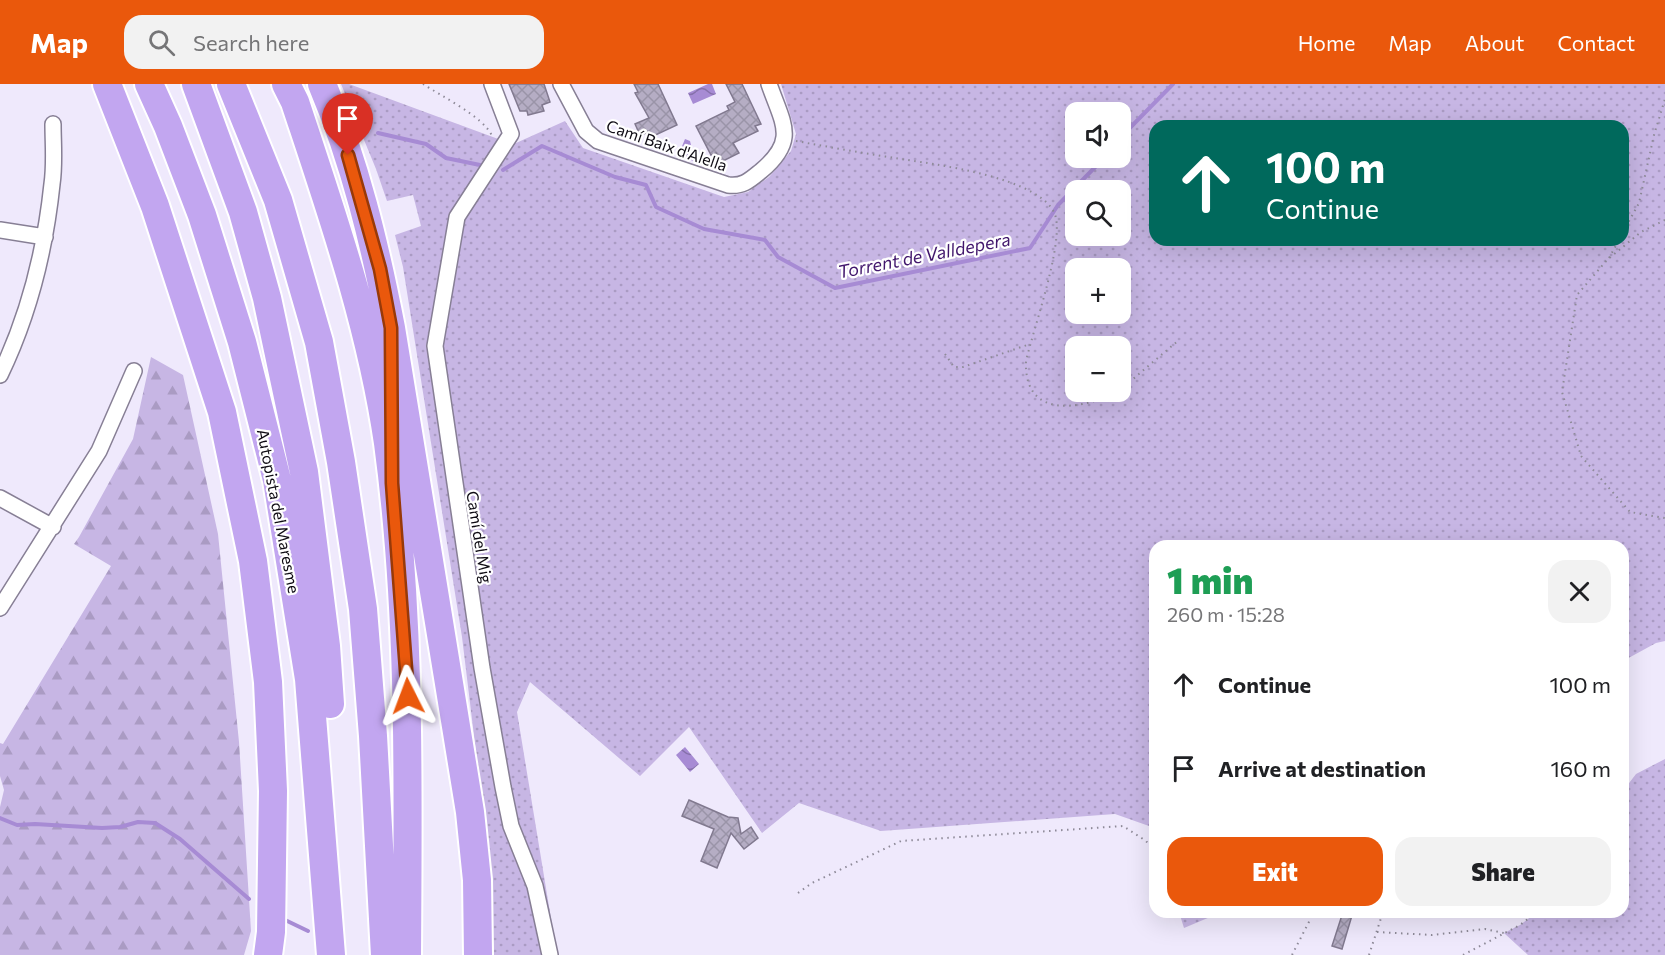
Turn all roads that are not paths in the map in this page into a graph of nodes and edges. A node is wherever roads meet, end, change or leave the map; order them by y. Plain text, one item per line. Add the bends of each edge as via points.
1 (99, 84) edge
2 (107, 84) edge
3 (149, 84) edge
4 (196, 84) edge
5 (231, 84) edge
6 (286, 84) edge
7 (322, 84) edge
8 (492, 84) edge
9 (561, 84) edge
10 (769, 84) edge
11 (53, 124) dead end
12 (139, 163) junction
13 (0, 230) edge
14 (45, 237) junction
15 (391, 328) junction
16 (134, 371) dead end
17 (0, 375) edge
18 (392, 483) junction
19 (0, 498) edge
20 (53, 527) junction
21 (0, 608) edge
22 (268, 955) edge
23 (331, 955) edge
24 (347, 955) edge
25 (385, 955) edge
26 (407, 955) edge
27 (478, 955) edge
28 (550, 955) edge

1 - 12 highway
2 - 12 highway
3 - 23 highway, Autopista del Maresme via 205,226 242,342 277,480 309,679
4 - 24 highway via 243,212 267,298 304,472 326,646
5 - 25 highway via 278,200 320,342 364,621
6 - 18 highway via 344,250 367,336
7 - 15 highway via 363,202
8 - 28 street, Camí del Mig via 511,134 457,217 435,346 503,787 511,826 535,886
9 - 10 street, Camí Baix d'Alella via 586,131 598,141 737,186 747,183 783,147 785,131
11 - 14 street via 53,182
12 - 22 highway via 222,412 253,561 268,681 273,791
13 - 14 street
14 - 17 street via 33,292
15 - 18 highway
15 - 27 highway via 470,812 477,880
16 - 20 street via 99,451
18 - 26 highway via 408,696
19 - 20 street
20 - 21 street

